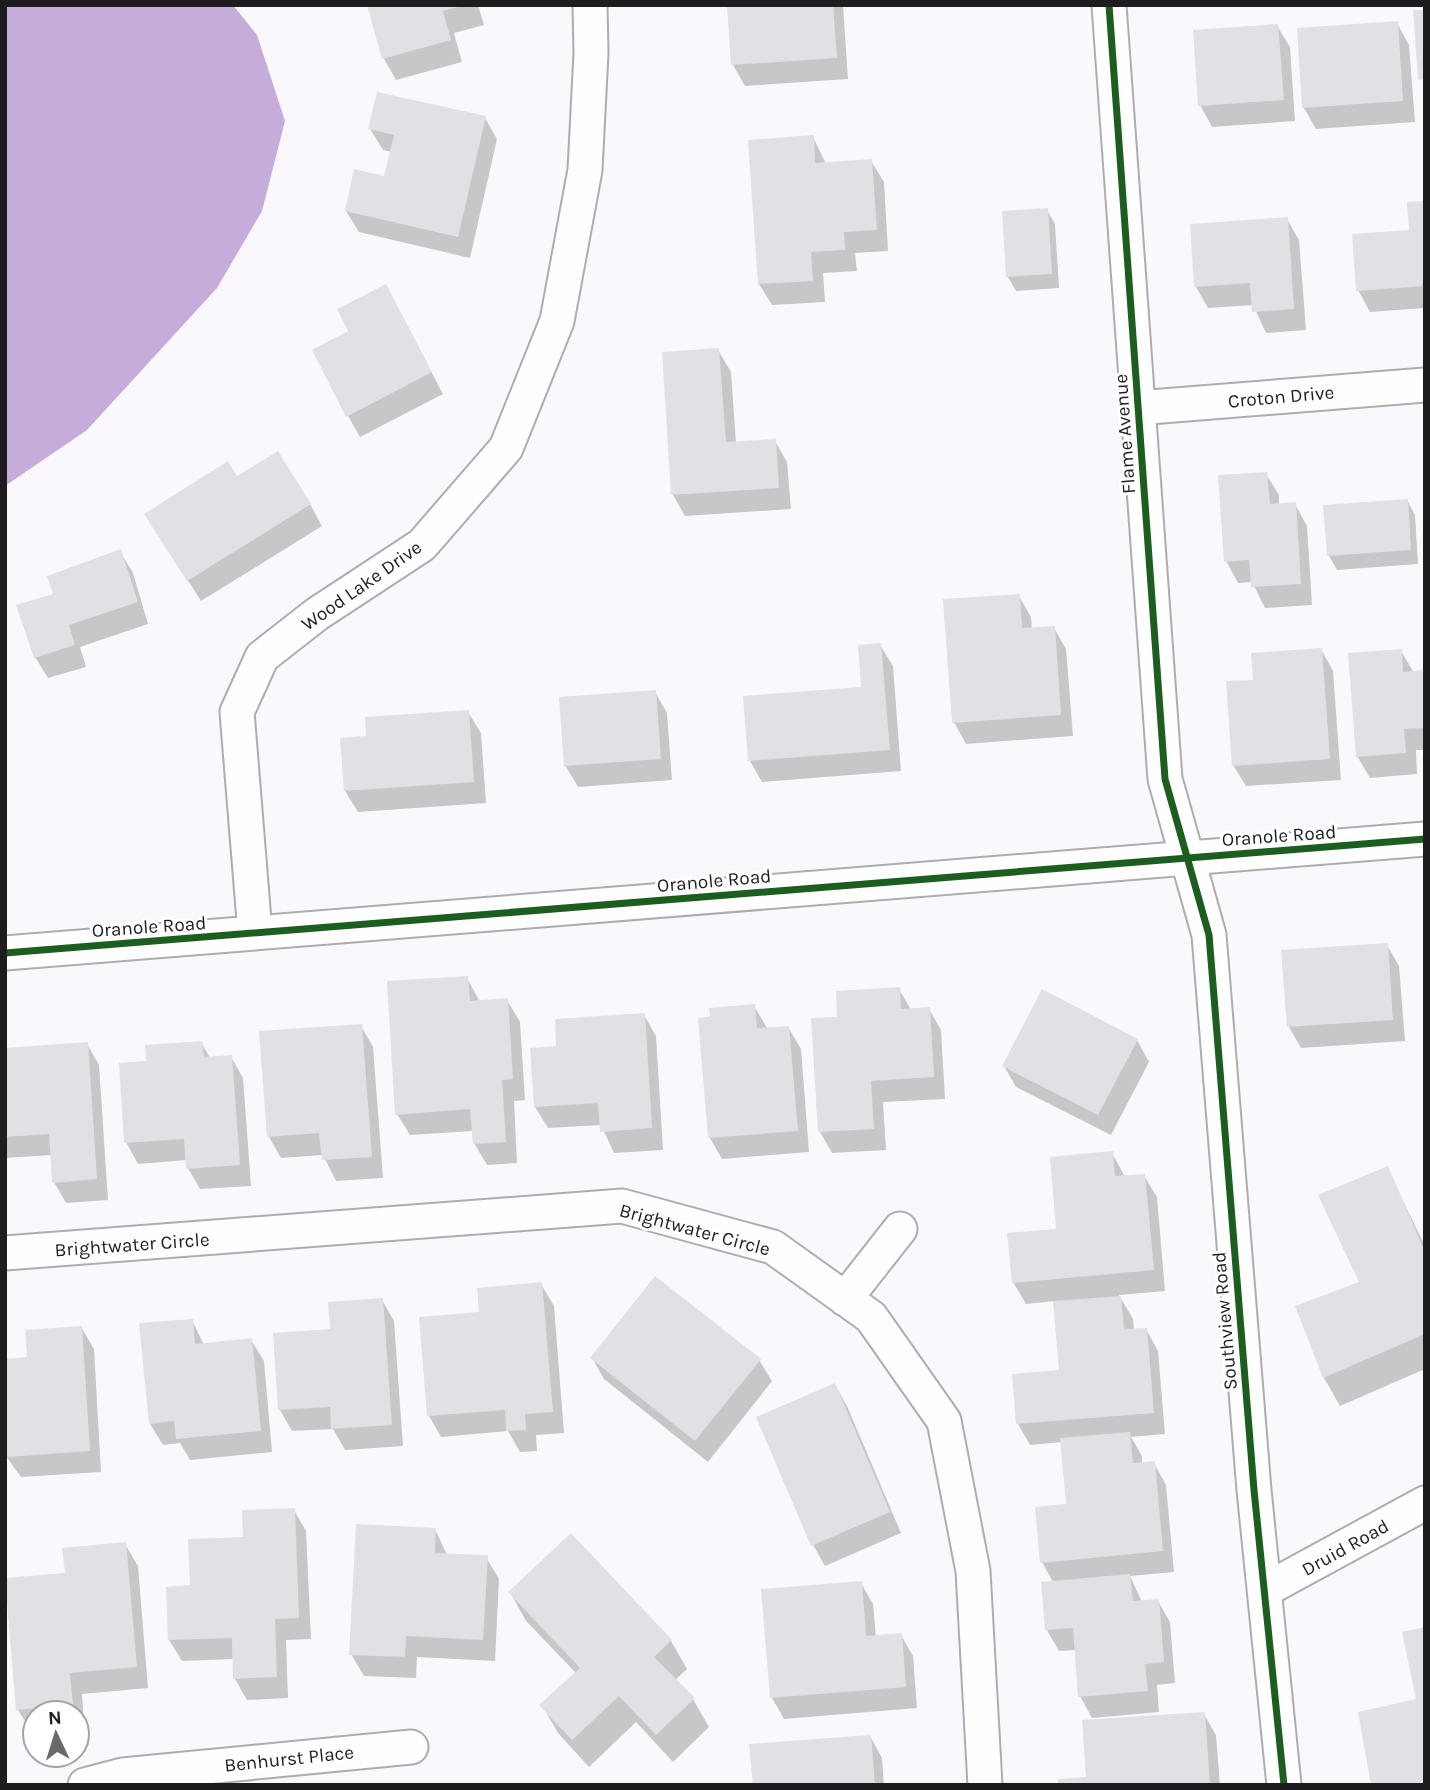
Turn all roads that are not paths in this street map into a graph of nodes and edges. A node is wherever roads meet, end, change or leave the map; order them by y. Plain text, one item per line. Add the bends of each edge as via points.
1 (590, 5) edge
2 (1109, 5) edge
3 (1425, 385) edge
4 (1137, 408) junction
5 (1425, 839) edge
6 (1185, 858) junction
7 (255, 933) junction
8 (5, 953) edge
9 (900, 1228) dead end
10 (5, 1253) edge
11 (845, 1299) junction
12 (1425, 1503) edge
13 (1265, 1590) junction
14 (411, 1746) dead end
15 (85, 1785) edge
16 (985, 1785) edge
17 (1284, 1785) edge

1 - 7 street, Wood Lake Drive via 585,170 557,321 506,448 422,545 317,614 262,657 237,712
2 - 4 street, Flame Avenue
3 - 4 street, Croton Drive
4 - 6 street, Flame Avenue via 1165,779
5 - 6 street, Oranole Road
6 - 7 street, Oranole Road
6 - 13 street, Southview Road via 1209,935
7 - 8 street, Oranole Road
9 - 11 street
10 - 11 street, Brightwater Circle via 622,1206 773,1247
11 - 16 street, Brightwater Circle via 871,1317 944,1420 973,1571
12 - 13 street, Druid Road
13 - 17 street, Southview Road
14 - 15 street, Benhurst Place via 122,1775

